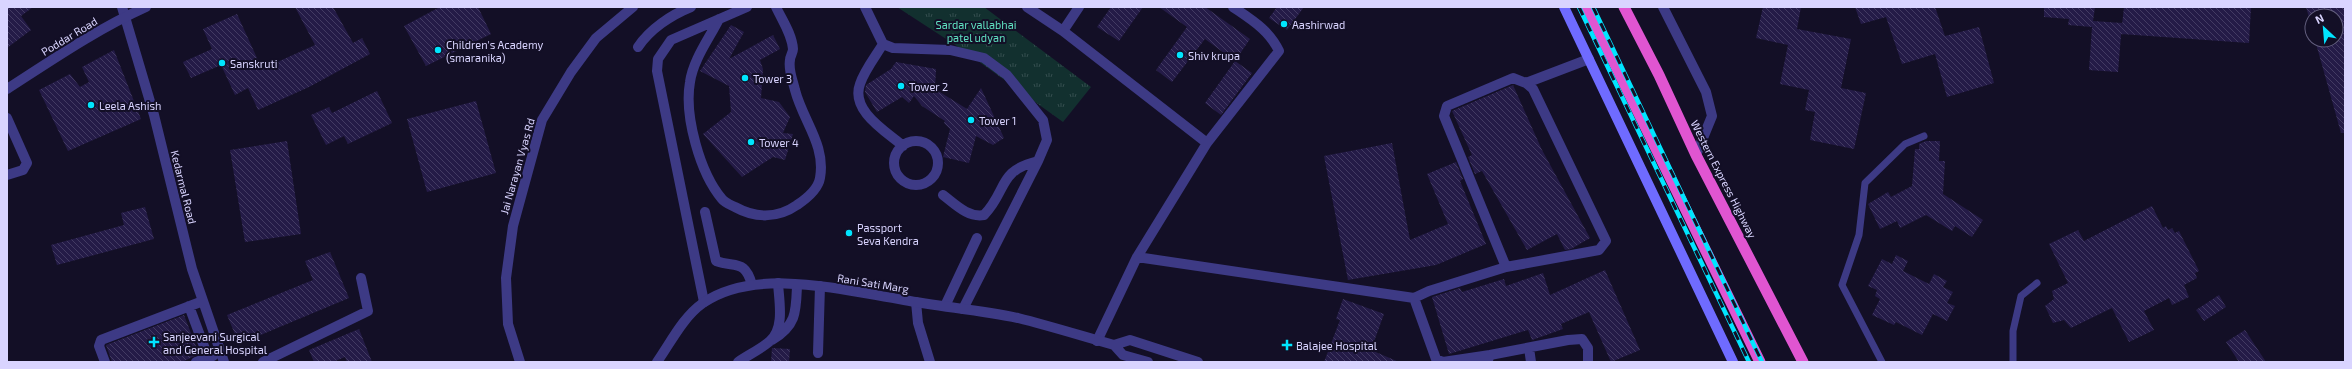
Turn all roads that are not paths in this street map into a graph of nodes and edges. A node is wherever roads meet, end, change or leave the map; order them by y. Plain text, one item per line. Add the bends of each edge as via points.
1 (146, 7) edge
2 (633, 7) edge
3 (691, 7) edge
4 (747, 7) edge
5 (776, 7) edge
6 (865, 7) edge
7 (1027, 7) edge
8 (1079, 7) edge
9 (1233, 7) edge
10 (1564, 7) edge
11 (1587, 7) edge
12 (1624, 7) edge
13 (1666, 8) edge
14 (124, 12) edge
15 (719, 19) junction
16 (1063, 31) junction
17 (883, 44) junction
18 (638, 47) dead end
19 (1589, 59) junction
20 (1526, 83) junction
21 (7, 89) edge
22 (7, 118) edge
23 (1924, 136) dead end
24 (1207, 143) junction
25 (903, 146) junction
26 (1696, 155) junction
27 (1038, 161) junction
28 (7, 175) edge
29 (943, 195) dead end
30 (705, 212) dead end
31 (976, 238) dead end
32 (1137, 257) junction
33 (1506, 267) junction
34 (361, 278) dead end
35 (2037, 282) dead end
36 (778, 283) junction
37 (752, 285) junction
38 (797, 285) junction
39 (820, 286) junction
40 (1414, 298) junction
41 (203, 301) junction
42 (704, 302) junction
43 (916, 302) junction
44 (189, 306) junction
45 (945, 306) junction
46 (963, 309) junction
47 (212, 327) junction
48 (198, 332) junction
49 (771, 341) junction
50 (1097, 341) junction
51 (1114, 345) junction
52 (1529, 348) junction
53 (818, 353) dead end
54 (223, 357) edge
55 (208, 358) junction
56 (1489, 359) edge
57 (105, 362) edge
58 (196, 362) edge
59 (263, 362) edge
60 (520, 362) edge
61 (657, 362) edge
62 (738, 362) edge
63 (930, 362) edge
64 (1148, 362) edge
65 (1198, 362) edge
66 (1531, 362) edge
67 (1588, 362) edge
68 (1733, 362) edge
69 (1760, 362) edge
70 (1803, 362) edge
71 (1882, 362) edge
72 (2012, 362) edge

1 - 14 street, Poddar Road
2 - 60 street, Jai Narayan Vyas Rd via 596,38 571,72 542,120 513,226 506,278 508,324
3 - 18 street via 659,26 644,38
4 - 15 street
5 - 15 street via 792,40 790,70 799,105 820,152 820,180 809,198 787,212 765,216 749,214 723,200 704,170 693,130 688,93 692,71
6 - 17 street
7 - 16 street
8 - 16 street
9 - 24 street via 1263,27 1279,51
10 - 19 main road
11 - 69 highway
12 - 26 highway, Western Express Highway via 1659,74
13 - 26 street via 1706,92 1712,116
14 - 21 street, Poddar Road
14 - 41 street, Kedarmal Road via 154,115 192,269
15 - 42 street via 671,40 658,58 658,71
16 - 24 street
17 - 25 street via 858,93 862,108 870,118
17 - 27 street via 893,48 950,50 984,58 1001,71 1043,120 1047,140
19 - 20 street
19 - 68 main road
20 - 33 street via 1512,78 1447,106 1444,116
20 - 33 street via 1533,89 1606,242 1600,250
22 - 28 street via 27,163 23,170
23 - 71 lane via 1906,144 1865,182 1859,235 1842,285
24 - 32 street
25 - 25 street via 920,142 932,148 936,154 938,169 930,180 923,184 909,184 898,176 894,162
26 - 70 highway, Western Express Highway
27 - 29 street via 1022,165 1010,172 984,215 970,215
27 - 46 street
30 - 37 street via 716,261 741,266 750,276
31 - 45 street
32 - 40 street
32 - 50 street
33 - 40 street
34 - 59 street via 368,311
35 - 72 lane via 2021,296 2013,331
36 - 37 street, Rani Sati Marg
36 - 38 street, Rani Sati Marg
36 - 49 street via 778,329
37 - 42 street, Rani Sati Marg via 728,291
38 - 39 street, Rani Sati Marg
38 - 49 street via 796,311 792,321 786,331
39 - 43 street, Rani Sati Marg
39 - 53 street
40 - 56 street via 1436,360 1443,362
41 - 44 street
41 - 47 street, Kedarmal Road
42 - 61 street, Rani Sati Marg via 690,315
43 - 45 street, Rani Sati Marg
43 - 63 street via 918,323
44 - 48 street
44 - 57 street via 100,340 99,346
45 - 46 street, Rani Sati Marg
46 - 50 street, Rani Sati Marg via 1018,318
47 - 48 street
47 - 54 street, Kedarmal Road
48 - 55 street
49 - 62 street
50 - 51 street, Rani Sati Marg
51 - 64 street, Rani Sati Marg via 1123,355
51 - 65 street, Rani Sati Marg via 1130,340
52 - 56 street
52 - 66 street
52 - 67 street via 1582,339 1588,348
54 - 55 street
55 - 58 street

